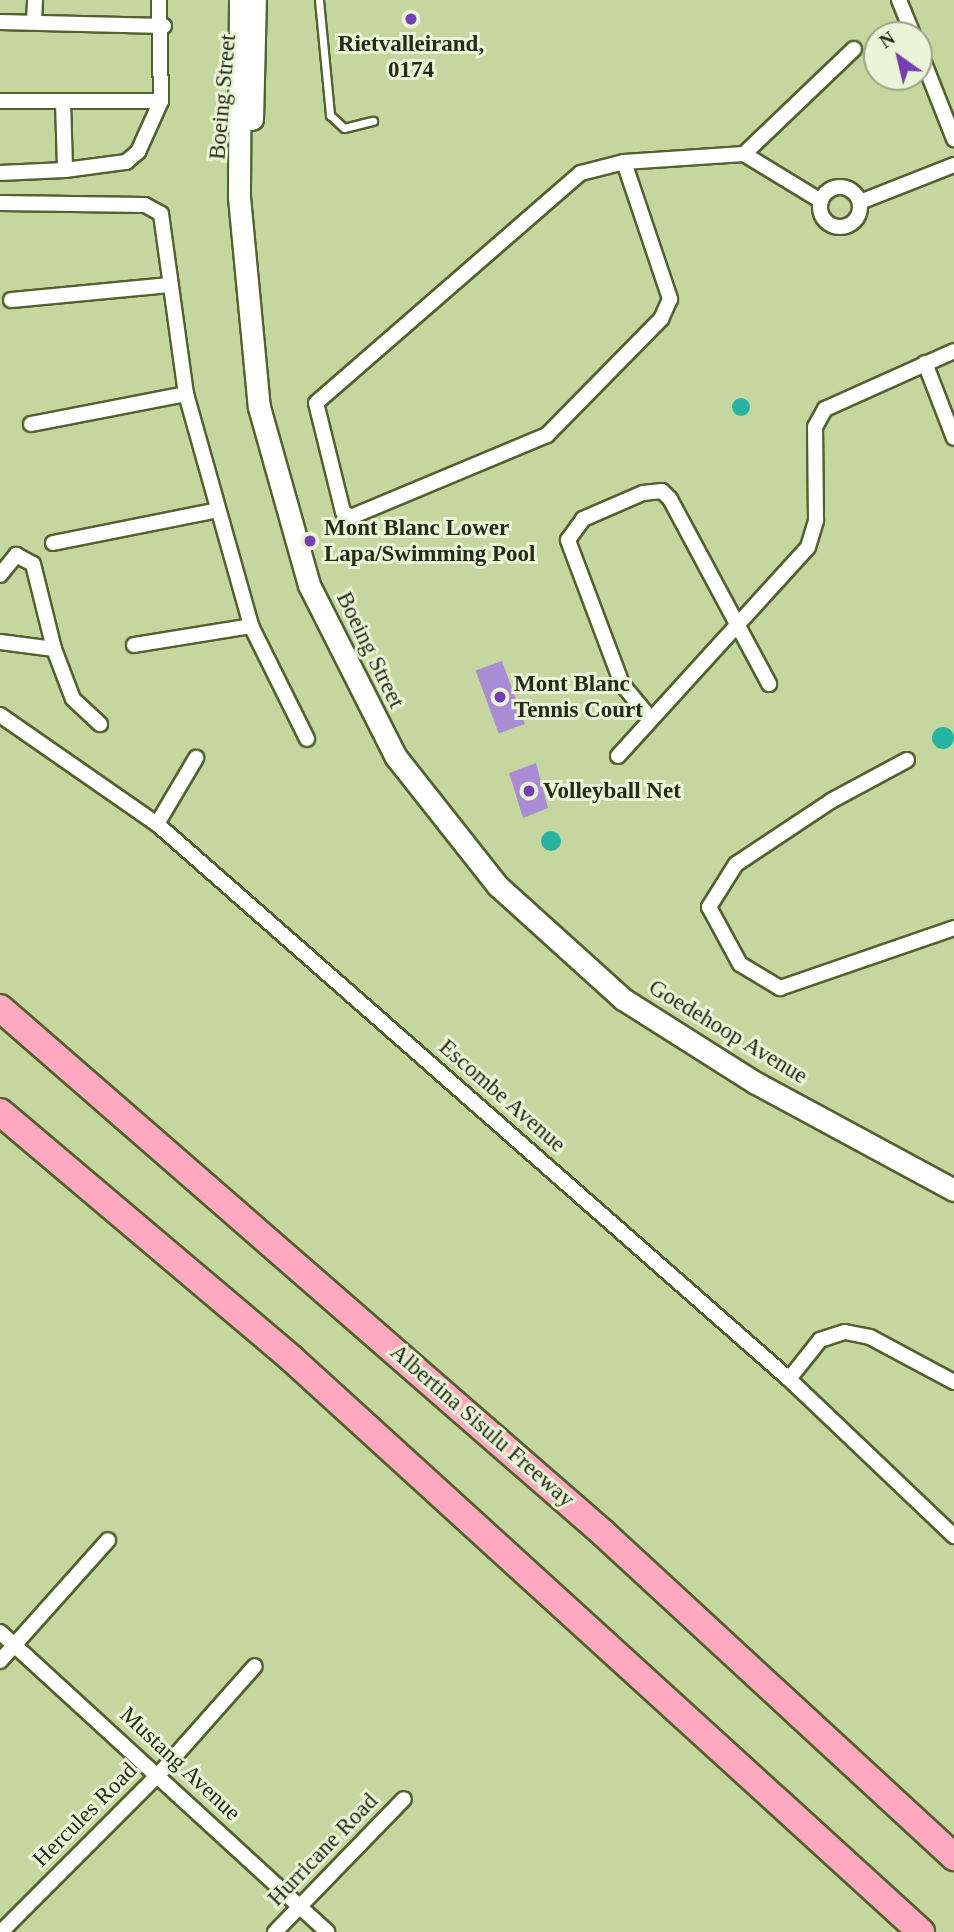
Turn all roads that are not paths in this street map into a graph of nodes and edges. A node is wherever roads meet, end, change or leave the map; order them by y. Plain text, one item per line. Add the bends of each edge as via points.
1 (34, 0) edge
2 (159, 0) edge
3 (240, 0) edge
4 (255, 0) edge
5 (319, 0) edge
6 (900, 0) edge
7 (34, 21) junction
8 (908, 21) edge
9 (0, 22) edge
10 (164, 26) junction
11 (854, 49) dead end
12 (933, 86) edge
13 (0, 101) edge
14 (63, 101) junction
15 (161, 102) junction
16 (373, 121) dead end
17 (954, 139) edge
18 (744, 154) junction
19 (624, 162) junction
20 (954, 165) edge
21 (65, 170) junction
22 (0, 173) edge
23 (239, 197) junction
24 (821, 201) junction
25 (860, 202) junction
26 (0, 203) edge
27 (170, 285) junction
28 (11, 300) dead end
29 (954, 351) edge
30 (925, 363) junction
31 (186, 394) junction
32 (31, 424) dead end
33 (954, 438) edge
34 (218, 510) junction
35 (53, 543) dead end
36 (0, 575) edge
37 (251, 626) junction
38 (740, 626) junction
39 (0, 642) edge
40 (134, 645) dead end
41 (54, 649) junction
42 (769, 684) dead end
43 (0, 715) edge
44 (650, 718) junction
45 (100, 724) dead end
46 (307, 739) dead end
47 (618, 756) dead end
48 (196, 758) dead end
49 (907, 760) dead end
50 (156, 824) junction
51 (498, 886) joint
52 (954, 928) edge
53 (0, 1008) edge
54 (0, 1112) edge
55 (954, 1190) edge
56 (789, 1379) junction
57 (954, 1382) edge
58 (954, 1536) edge
59 (108, 1540) dead end
60 (0, 1632) edge
61 (15, 1646) junction
62 (0, 1661) edge
63 (255, 1666) dead end
64 (159, 1774) junction
65 (404, 1799) dead end
66 (954, 1857) edge
67 (300, 1907) junction
68 (1, 1932) edge
69 (275, 1932) edge
70 (327, 1932) edge
71 (921, 1932) edge

1 - 7 street
2 - 10 street
3 - 23 main road, Boeing Street
4 - 23 main road, Boeing Street via 256,75
5 - 16 lane via 330,115 344,128
6 - 8 street
7 - 9 street
7 - 10 street
10 - 15 street
11 - 18 street
12 - 17 street
13 - 14 street
14 - 15 street
14 - 21 street
15 - 21 street via 138,152 126,162
18 - 19 street
18 - 24 street
19 - 19 street via 670,299 661,319 547,435 351,517 343,512 316,403 571,180
20 - 25 street
21 - 22 street
23 - 51 main road, Boeing Street via 259,407 309,585 396,757
24 - 25 street via 839,187
24 - 25 street via 823,217 838,227 856,220
26 - 27 street via 145,205 164,220
27 - 28 street
27 - 31 street
29 - 30 street
30 - 33 street
30 - 38 street via 833,401 819,417 813,532 790,572
31 - 32 street
31 - 34 street
34 - 35 street
34 - 37 street
36 - 41 street via 16,555 33,564
37 - 40 street
37 - 46 street
38 - 42 street
38 - 44 street
38 - 44 street via 711,586 662,491 643,493 573,527 568,540 622,684
39 - 41 street
41 - 45 street via 73,699
43 - 50 street, Escombe Avenue
44 - 47 street
48 - 50 street
49 - 52 street via 831,801 736,864 709,907 740,964 780,988
50 - 56 street, Escombe Avenue
51 - 55 main road, Goedehoop Avenue via 623,999 756,1083
53 - 66 highway, Albertina Sisulu Freeway via 603,1533
54 - 71 highway via 292,1359
56 - 57 street via 820,1340 845,1332 870,1337
56 - 58 street, Escombe Avenue
59 - 61 street
60 - 61 street, Mustang Avenue
61 - 62 street
61 - 64 street, Mustang Avenue
63 - 64 street, Hercules Road
64 - 67 street, Mustang Avenue
64 - 68 street, Hercules Road
65 - 67 street, Hurricane Road
67 - 69 street, Hurricane Road
67 - 70 street, Mustang Avenue

